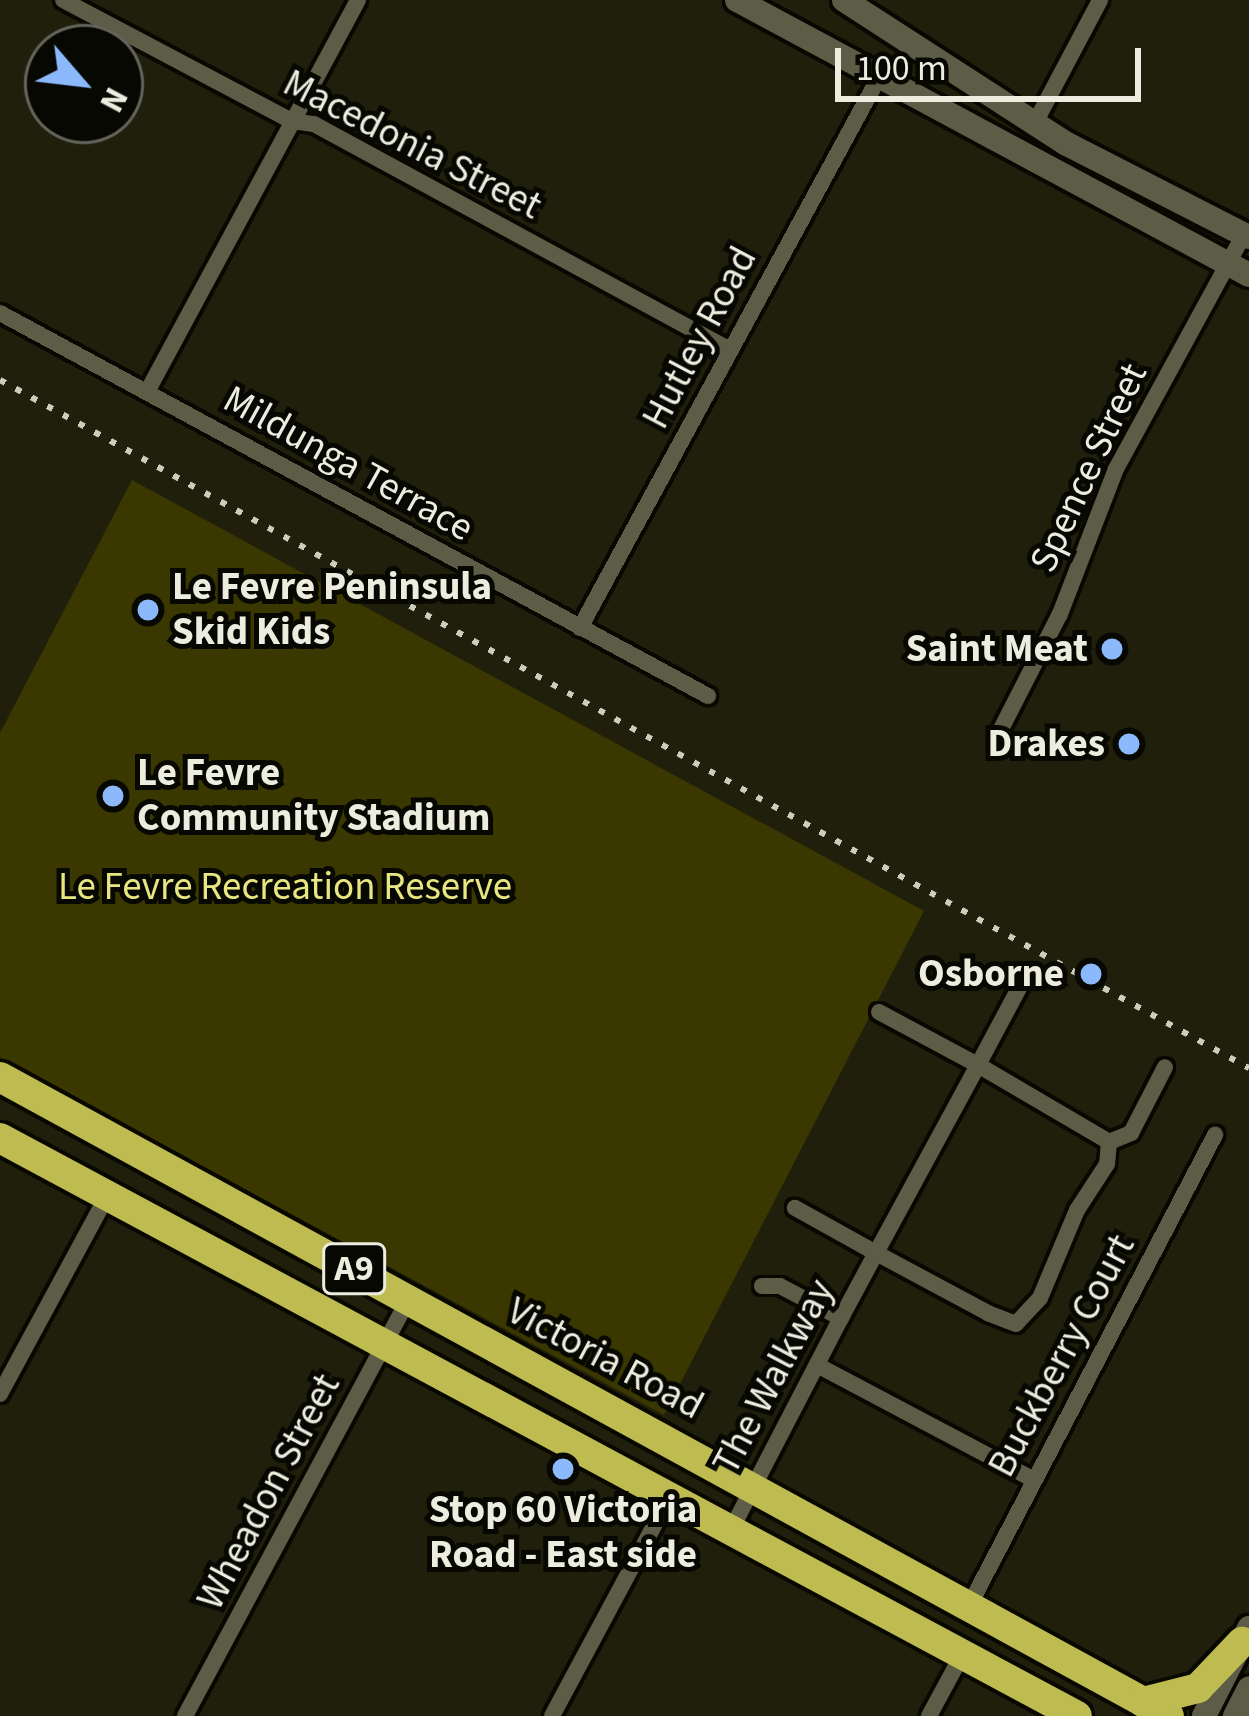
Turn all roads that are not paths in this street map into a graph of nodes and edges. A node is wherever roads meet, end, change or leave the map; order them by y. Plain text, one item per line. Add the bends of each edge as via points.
1 (62, 0) edge
2 (358, 0) edge
3 (736, 0) edge
4 (844, 0) edge
5 (1100, 0) edge
6 (878, 79) junction
7 (292, 122) junction
8 (1034, 123) junction
9 (1246, 235) edge
10 (1238, 269) edge
11 (0, 313) edge
12 (731, 350) junction
13 (147, 392) junction
14 (580, 628) junction
15 (708, 696) dead end
16 (1000, 731) dead end
17 (1024, 980) dead end
18 (879, 1012) dead end
19 (978, 1065) junction
20 (1165, 1067) dead end
21 (0, 1077) edge
22 (1215, 1135) dead end
23 (0, 1138) edge
24 (1109, 1142) junction
25 (107, 1196) junction
26 (795, 1208) dead end
27 (876, 1253) junction
28 (762, 1286) dead end
29 (409, 1298) junction
30 (842, 1318) junction
31 (386, 1344) junction
32 (817, 1365) junction
33 (0, 1394) edge
34 (1034, 1480) junction
35 (755, 1485) junction
36 (669, 1498) junction
37 (731, 1530) junction
38 (968, 1608) junction
39 (1245, 1635) edge
40 (962, 1654) junction
41 (1249, 1688) edge
42 (1156, 1709) edge
43 (185, 1716) edge
44 (552, 1716) edge
45 (929, 1716) edge
46 (1077, 1716) edge
47 (1204, 1716) edge
48 (1235, 1716) edge

1 - 7 street, Macedonia Street
2 - 7 street
3 - 6 street
4 - 8 street
5 - 8 street
6 - 10 street
6 - 12 street, Hutley Road
7 - 12 street, Macedonia Street via 314,124
7 - 13 street
8 - 9 street
9 - 10 street, Spence Street
10 - 16 street, Spence Street via 1116,470 1060,614
11 - 13 street, Mildunga Terrace
12 - 14 street, Hutley Road
13 - 14 street, Mildunga Terrace
14 - 15 street, Mildunga Terrace
17 - 19 street, The Walkway
18 - 19 street
19 - 24 street
19 - 27 street, The Walkway
20 - 24 street via 1131,1133
21 - 29 highway, Victoria Road / A9
22 - 34 street, Buckberry Court
23 - 25 highway, A9
24 - 27 street, The Walkway via 1107,1164 1024,1321 1006,1322
25 - 31 highway, A9
25 - 33 street
26 - 27 street
27 - 30 street, The Walkway
28 - 30 street via 780,1286
29 - 31 street, Wheadon Street
29 - 35 highway, Victoria Road / A9
30 - 32 street, The Walkway
31 - 36 highway, A9
31 - 43 street, Wheadon Street
32 - 34 street
32 - 35 street, The Walkway
34 - 38 street, Buckberry Court
35 - 37 street, The Walkway
35 - 38 highway, Victoria Road / A9
36 - 37 highway, A9
36 - 44 street
37 - 40 highway, A9
38 - 42 highway, Victoria Road / A9
39 - 42 highway via 1198,1688
39 - 47 street
40 - 45 street
40 - 46 highway, A9
41 - 48 street

